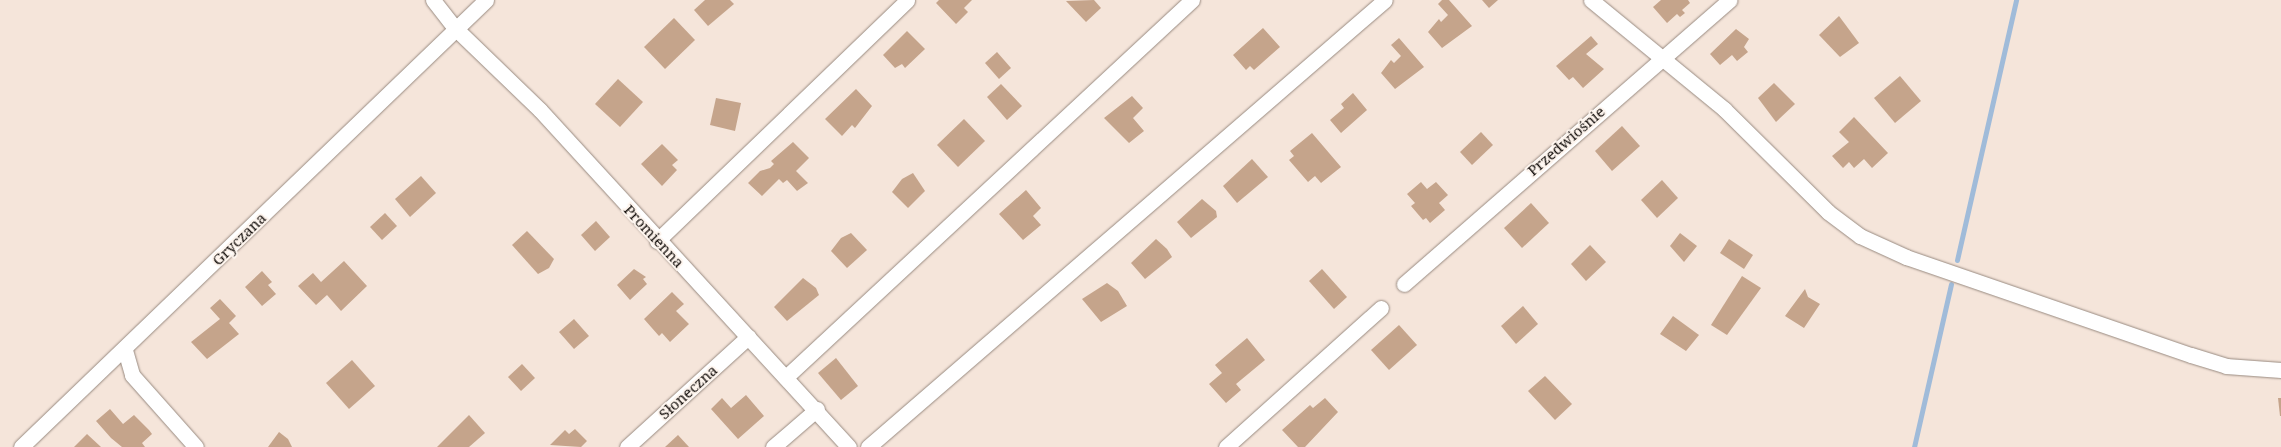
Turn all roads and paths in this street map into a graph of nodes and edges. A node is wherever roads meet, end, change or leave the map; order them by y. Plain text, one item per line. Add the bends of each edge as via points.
1 (433, 0) edge
2 (486, 0) edge
3 (907, 0) edge
4 (1192, 0) edge
5 (1385, 0) edge
6 (1591, 0) edge
7 (1729, 0) edge
8 (455, 28) junction
9 (1662, 56) junction
10 (658, 241) junction
11 (1404, 284) dead end
12 (1381, 308) dead end
13 (748, 337) junction
14 (125, 350) junction
15 (2281, 370) edge
16 (786, 376) junction
17 (817, 408) junction
18 (22, 447) edge
19 (196, 447) edge
20 (627, 447) edge
21 (773, 447) edge
22 (849, 447) edge
23 (868, 447) edge
24 (1226, 447) edge

1 - 8 street
2 - 8 street, Gryczana
3 - 10 street
4 - 16 street
5 - 23 street
6 - 9 street
7 - 9 street, Przedwiośnie
8 - 10 street, Promienna via 540,110
8 - 14 street, Gryczana
9 - 11 street, Przedwiośnie
9 - 15 street via 1745,128 1828,212 1867,240 1906,257 2226,366
10 - 13 street, Promienna
12 - 24 street
13 - 16 street, Promienna
13 - 20 street, Słoneczna
14 - 18 street, Gryczana
14 - 19 street via 132,375
16 - 17 street, Promienna
17 - 21 street
17 - 22 street, Promienna

